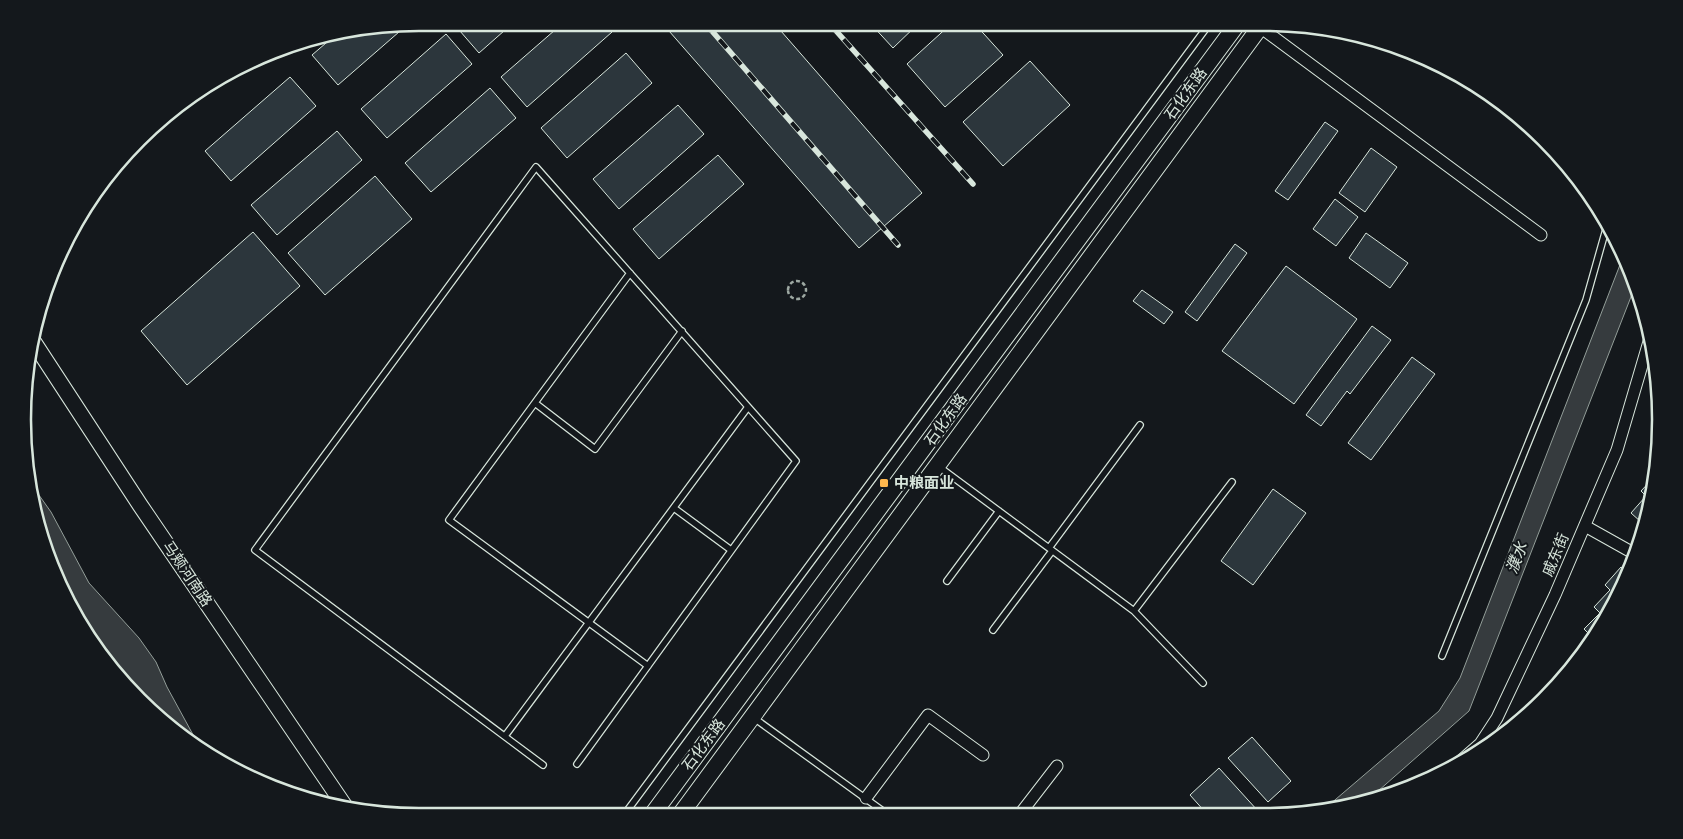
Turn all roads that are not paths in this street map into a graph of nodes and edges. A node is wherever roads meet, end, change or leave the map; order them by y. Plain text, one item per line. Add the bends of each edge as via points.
1 (1204, 31) edge
2 (1232, 31) edge
3 (1258, 31) edge
4 (1270, 31) edge
5 (1605, 234) edge
6 (1541, 235) dead end
7 (630, 273) junction
8 (682, 331) junction
9 (38, 348) edge
10 (1645, 353) edge
11 (535, 403) junction
12 (748, 407) junction
13 (1140, 425) dead end
14 (937, 466) junction
15 (1232, 482) dead end
16 (674, 508) junction
17 (999, 512) junction
18 (1585, 526) junction
19 (1050, 549) junction
20 (731, 550) junction
21 (1629, 550) edge
22 (947, 581) dead end
23 (1134, 611) junction
24 (589, 623) junction
25 (993, 630) dead end
26 (1442, 656) dead end
27 (648, 666) junction
28 (1203, 683) dead end
29 (752, 717) junction
30 (505, 736) junction
31 (1483, 739) edge
32 (983, 755) dead end
33 (543, 764) dead end
34 (577, 764) dead end
35 (1057, 766) dead end
36 (866, 798) junction
37 (340, 799) edge
38 (629, 808) edge
39 (657, 808) edge
40 (685, 808) edge
41 (880, 808) edge
42 (1025, 808) edge

1 - 38 lane
2 - 39 main road, 石化东路
3 - 14 main road, 石化东路
4 - 6 street
5 - 26 lane via 1586,300
7 - 8 lane
7 - 11 lane
7 - 30 lane via 536,167 255,550
8 - 11 lane via 595,448
8 - 12 lane
9 - 37 street, 马颊河南路 via 140,505
10 - 18 street, 戚东街 via 1617,450
11 - 24 lane via 448,520
12 - 16 lane
12 - 20 lane via 796,461
13 - 19 lane
14 - 17 lane
14 - 29 main road, 石化东路
15 - 23 lane
16 - 20 lane
16 - 24 lane
17 - 19 lane
17 - 22 lane
18 - 21 street
18 - 31 street, 戚东街 via 1497,718
19 - 23 lane
19 - 25 lane
20 - 27 lane
23 - 28 lane
24 - 27 lane
24 - 30 lane
27 - 34 lane
29 - 36 lane
29 - 40 main road, 石化东路
30 - 33 lane
32 - 36 street via 928,715
35 - 42 street
36 - 41 lane

